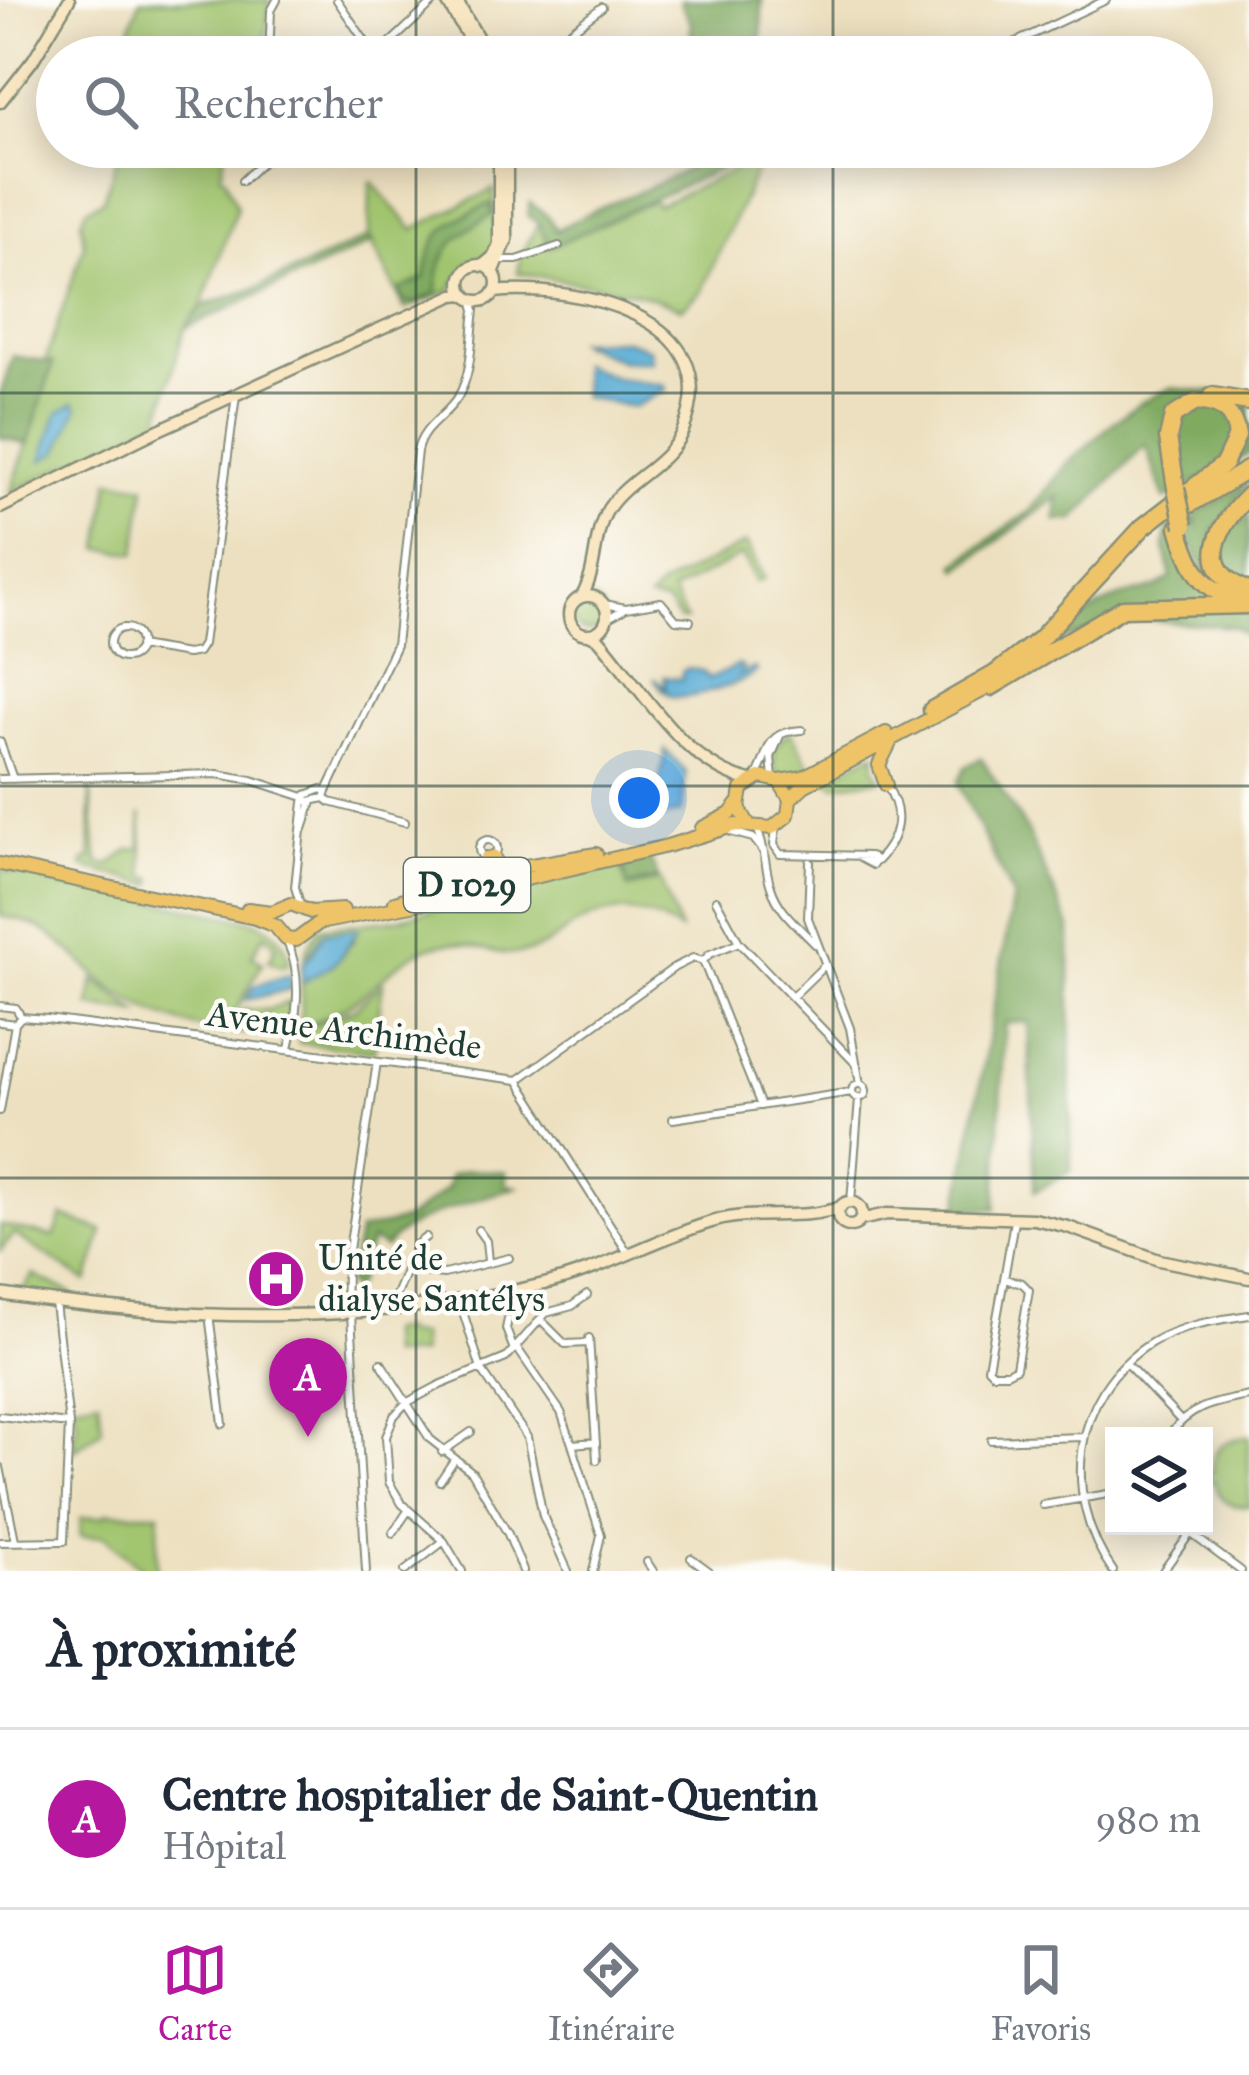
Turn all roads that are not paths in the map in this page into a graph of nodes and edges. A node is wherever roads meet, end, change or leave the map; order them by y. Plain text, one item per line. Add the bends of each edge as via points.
1 (69, 0) edge
2 (277, 0) edge
3 (337, 0) edge
4 (436, 0) edge
5 (446, 0) edge
6 (456, 0) edge
7 (1106, 0) edge
8 (602, 7) dead end
9 (47, 36) edge
10 (269, 36) edge
11 (361, 36) edge
12 (397, 36) edge
13 (470, 36) edge
14 (474, 36) edge
15 (564, 36) edge
16 (1029, 36) edge
17 (36, 55) edge
18 (0, 102) edge
19 (256, 168) edge
20 (503, 168) edge
21 (242, 181) dead end
22 (559, 246) dead end
23 (493, 274) junction
24 (468, 297) junction
25 (236, 395) junction
26 (1249, 402) edge
27 (1249, 465) edge
28 (1172, 495) junction
29 (1249, 495) edge
30 (0, 508) edge
31 (593, 570) junction
32 (582, 596) junction
33 (1249, 598) edge
34 (601, 601) junction
35 (626, 608) junction
36 (690, 621) dead end
37 (605, 622) junction
38 (590, 634) junction
39 (140, 646) junction
40 (613, 655) junction
41 (984, 690) junction
42 (932, 710) joint
43 (790, 730) junction
44 (802, 730) dead end
45 (894, 738) junction
46 (0, 742) edge
47 (720, 768) junction
48 (821, 773) junction
49 (0, 779) edge
50 (13, 779) junction
51 (753, 779) junction
52 (776, 779) junction
53 (886, 785) joint
54 (324, 793) junction
55 (739, 799) junction
56 (790, 799) junction
57 (307, 800) junction
58 (405, 822) dead end
59 (752, 826) junction
60 (776, 826) junction
61 (692, 839) junction
62 (604, 853) junction
63 (780, 854) junction
64 (803, 855) junction
65 (0, 861) edge
66 (767, 862) junction
67 (810, 862) junction
68 (875, 863) junction
69 (295, 887) junction
70 (716, 900) dead end
71 (395, 902) junction
72 (282, 908) junction
73 (304, 908) junction
74 (275, 926) junction
75 (306, 933) junction
76 (286, 939) junction
77 (739, 942) junction
78 (817, 946) junction
79 (294, 959) junction
80 (704, 961) junction
81 (824, 966) junction
82 (792, 997) junction
83 (0, 1006) edge
84 (18, 1021) junction
85 (0, 1022) edge
86 (289, 1049) junction
87 (377, 1062) junction
88 (857, 1065) junction
89 (518, 1080) junction
90 (860, 1084) junction
91 (855, 1096) junction
92 (761, 1106) junction
93 (0, 1112) edge
94 (673, 1119) dead end
95 (850, 1211) junction
96 (1015, 1217) junction
97 (478, 1230) dead end
98 (426, 1237) dead end
99 (628, 1253) junction
100 (509, 1258) dead end
101 (488, 1261) junction
102 (406, 1270) junction
103 (1249, 1278) edge
104 (1004, 1280) junction
105 (0, 1294) edge
106 (587, 1295) dead end
107 (458, 1299) junction
108 (55, 1303) junction
109 (391, 1307) junction
110 (348, 1310) junction
111 (208, 1313) junction
112 (1249, 1315) edge
113 (508, 1319) dead end
114 (540, 1319) junction
115 (516, 1350) junction
116 (381, 1363) dead end
117 (1126, 1364) junction
118 (481, 1369) junction
119 (1249, 1396) edge
120 (406, 1403) junction
121 (0, 1416) edge
122 (1181, 1420) junction
123 (69, 1424) junction
124 (223, 1424) dead end
125 (1176, 1427) edge
126 (471, 1432) dead end
127 (1083, 1437) junction
128 (991, 1440) dead end
129 (596, 1442) junction
130 (572, 1444) junction
131 (442, 1452) junction
132 (454, 1460) junction
133 (597, 1460) dead end
134 (0, 1467) edge
135 (440, 1481) dead end
136 (1105, 1494) edge
137 (1081, 1498) junction
138 (1043, 1505) dead end
139 (409, 1511) junction
140 (393, 1533) dead end
141 (1189, 1535) edge
142 (1191, 1535) edge
143 (15, 1540) junction
144 (444, 1541) junction
145 (0, 1542) edge
146 (691, 1558) dead end
147 (647, 1562) dead end
148 (366, 1571) edge
149 (405, 1571) edge
150 (462, 1571) edge
151 (523, 1571) edge
152 (568, 1571) edge
153 (592, 1571) edge
154 (653, 1571) edge
155 (709, 1571) edge
156 (1113, 1571) edge
157 (1162, 1571) edge
158 (1241, 1571) edge

1 - 9 street
2 - 10 street
3 - 11 street
4 - 12 street
5 - 13 street
6 - 14 street
7 - 16 street
8 - 15 street
17 - 18 street
19 - 21 street
20 - 23 street via 504,228
22 - 23 street
23 - 24 street
23 - 24 street via 467,270
23 - 31 street via 515,291 638,314 669,337 685,362 691,393 684,428 609,509
24 - 25 street
24 - 54 street via 465,380 417,451 396,646
25 - 30 street
25 - 39 street via 203,644 187,654
26 - 28 highway via 1198,396 1171,411 1163,436
27 - 28 highway
27 - 41 highway via 1160,524 1039,651
28 - 28 highway via 1171,421 1190,403 1220,406 1237,430 1232,454
28 - 33 highway, bridge via 1203,582
28 - 42 highway via 1040,639
29 - 33 highway via 1222,525 1215,550 1226,577
31 - 32 street
31 - 34 street
32 - 34 street
32 - 38 street via 569,617
33 - 41 highway via 1123,608
34 - 35 street
34 - 37 street
35 - 36 street via 661,602 676,620
35 - 37 street
37 - 38 street
37 - 40 street
38 - 40 street
39 - 39 street via 126,628 110,638 120,658
40 - 47 street via 658,714
41 - 45 main road
42 - 48 main road
43 - 44 street
43 - 51 street via 774,736
43 - 52 street via 772,752
45 - 48 main road
45 - 53 main road via 880,758
46 - 50 street
47 - 51 street
47 - 55 street
48 - 52 main road
48 - 56 main road
49 - 50 street
50 - 57 street via 218,774
51 - 52 main road
51 - 55 main road
52 - 56 main road
53 - 68 street via 896,802 896,838
54 - 57 street
54 - 58 street via 331,802
55 - 59 main road
55 - 62 main road, D 1029 via 730,814 694,831
56 - 60 main road
57 - 69 street
59 - 60 main road
59 - 61 main road, D 1029
59 - 66 street
60 - 63 street
61 - 66 street via 746,834
61 - 75 main road, D 1029
62 - 71 main road, D 1029
62 - 71 main road via 502,870 490,857 480,876
63 - 64 street
63 - 66 street
64 - 67 street
64 - 68 street via 870,856
65 - 72 main road via 242,908
65 - 74 main road
66 - 78 street via 778,901
67 - 68 street
67 - 78 street via 808,918
69 - 72 street
69 - 73 street
70 - 77 street
71 - 73 main road, D 1029
72 - 73 main road
72 - 74 main road
73 - 75 main road
74 - 76 main road
75 - 76 main road
75 - 79 street
76 - 79 street
77 - 80 street, Avenue Archimède
77 - 82 street
78 - 81 street
79 - 86 street
80 - 89 street, Avenue Archimède via 675,967
80 - 92 street
81 - 82 street
81 - 88 street
82 - 88 street
83 - 84 street via 16,1008
84 - 85 street, Avenue Archimède
84 - 86 street, Avenue Archimède
84 - 93 street
86 - 87 street, Avenue Archimède
87 - 89 street, Avenue Archimède
87 - 110 street via 346,1270
88 - 90 street
89 - 99 street
90 - 91 street
90 - 91 street via 867,1092
91 - 92 street
91 - 95 street
92 - 94 street
95 - 96 street
95 - 99 street via 730,1217
96 - 103 street
96 - 104 street
97 - 101 street
98 - 102 street
99 - 107 street via 568,1277
100 - 101 street
101 - 102 street via 444,1274
102 - 109 street
104 - 104 street via 988,1368 993,1373 1016,1368 1029,1290
105 - 108 street
106 - 114 street
107 - 109 street
107 - 118 street
108 - 111 street
108 - 123 street
109 - 110 street
110 - 111 street
110 - 148 street
111 - 124 street
112 - 117 street via 1186,1327
113 - 115 street
114 - 115 street
114 - 129 street via 566,1344 589,1341
115 - 118 street
115 - 130 street via 561,1412
116 - 120 street
117 - 122 street
117 - 127 street via 1103,1390
118 - 120 street
118 - 152 street via 527,1437 543,1516
119 - 122 street via 1207,1404
120 - 131 street
120 - 139 street via 390,1426 385,1460 395,1496
121 - 123 street
122 - 125 street
123 - 143 street via 64,1541
126 - 131 street
127 - 128 street
127 - 137 street
129 - 130 street
129 - 133 street
130 - 153 street via 601,1535
131 - 132 street
132 - 135 street
132 - 151 street via 490,1498
134 - 143 street
136 - 137 street
137 - 138 street
137 - 156 street
139 - 140 street
139 - 144 street
141 - 157 street
142 - 158 street
143 - 145 street
144 - 149 street
144 - 150 street
146 - 155 street
147 - 154 street

